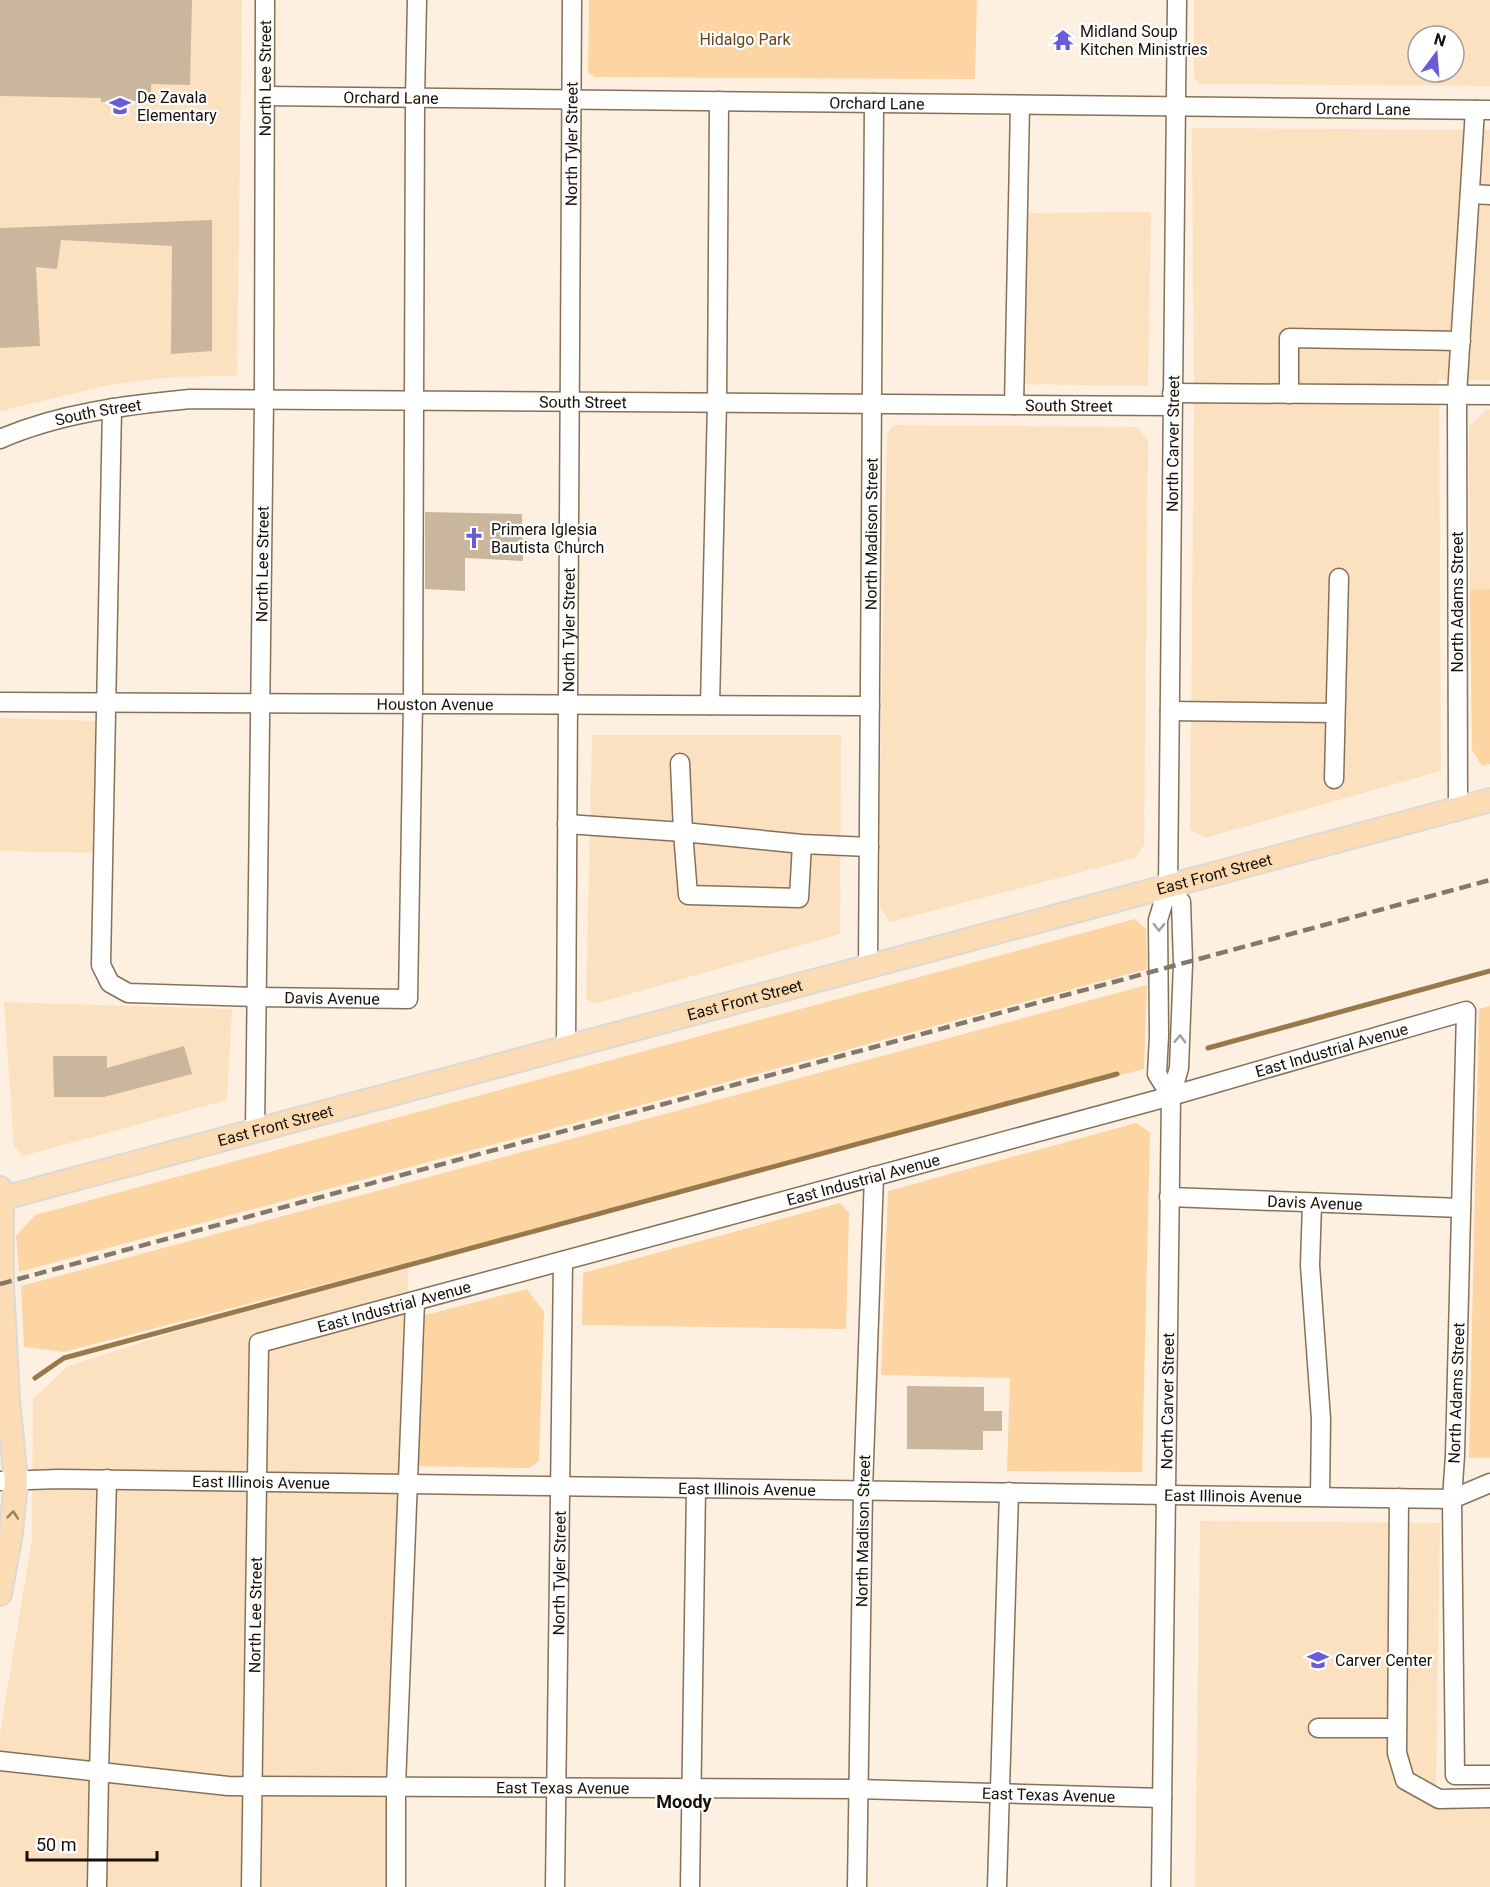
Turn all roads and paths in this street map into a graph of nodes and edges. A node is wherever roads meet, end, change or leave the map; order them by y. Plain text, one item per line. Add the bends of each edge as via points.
1 (265, 0) edge
2 (417, 0) edge
3 (572, 0) edge
4 (1177, 0) edge
5 (265, 96) junction
6 (415, 98) junction
7 (570, 99) junction
8 (719, 101) junction
9 (874, 103) junction
10 (1020, 105) junction
11 (1177, 107) junction
12 (1483, 110) edge
13 (1470, 194) junction
14 (1490, 195) edge
15 (1461, 340) junction
16 (1289, 394) junction
17 (1456, 395) junction
18 (1490, 395) edge
19 (264, 399) junction
20 (1172, 399) junction
21 (414, 400) junction
22 (568, 401) junction
23 (717, 403) junction
24 (872, 404) junction
25 (1014, 405) junction
26 (112, 408) junction
27 (0, 439) edge
28 (1339, 578) dead end
29 (107, 701) junction
30 (0, 702) edge
31 (260, 702) junction
32 (414, 703) junction
33 (567, 704) junction
34 (710, 705) junction
35 (870, 706) junction
36 (1170, 711) junction
37 (1335, 713) junction
38 (680, 763) dead end
39 (1334, 779) dead end
40 (1490, 800) edge
41 (1458, 808) junction
42 (567, 824) junction
43 (683, 832) junction
44 (802, 844) junction
45 (869, 847) junction
46 (1168, 886) junction
47 (868, 966) junction
48 (258, 997) junction
49 (1466, 1011) joint
50 (566, 1046) junction
51 (1171, 1096) junction
52 (255, 1130) junction
53 (874, 1176) junction
54 (1, 1195) edge
55 (1169, 1197) junction
56 (1312, 1203) junction
57 (1461, 1208) junction
58 (563, 1261) junction
59 (415, 1301) junction
60 (258, 1343) joint
61 (108, 1479) junction
62 (8, 1481) edge
63 (256, 1481) junction
64 (1490, 1483) edge
65 (408, 1484) junction
66 (560, 1486) junction
67 (696, 1488) junction
68 (863, 1490) junction
69 (1009, 1492) junction
70 (1166, 1494) junction
71 (1320, 1497) junction
72 (1399, 1498) junction
73 (1452, 1498) junction
74 (0, 1594) edge
75 (1318, 1728) dead end
76 (1397, 1728) junction
77 (0, 1761) edge
78 (99, 1772) junction
79 (1490, 1774) edge
80 (252, 1786) junction
81 (396, 1786) junction
82 (556, 1786) junction
83 (691, 1788) junction
84 (858, 1789) junction
85 (999, 1793) junction
86 (1162, 1798) junction
87 (1490, 1798) edge
88 (98, 1887) edge
89 (251, 1887) edge
90 (396, 1887) edge
91 (555, 1887) edge
92 (690, 1887) edge
93 (857, 1887) edge
94 (997, 1887) edge
95 (1161, 1887) edge

1 - 5 street, North Lee Street
2 - 6 street
3 - 7 street, North Tyler Street
4 - 11 street, North Carver Street
5 - 6 street, Orchard Lane
5 - 19 street, North Lee Street
6 - 7 street, Orchard Lane
6 - 21 street
7 - 8 street, Orchard Lane
7 - 22 street, North Tyler Street
8 - 9 street, Orchard Lane
8 - 23 street
9 - 10 street, Orchard Lane
9 - 24 street, North Madison Street
10 - 11 street, Orchard Lane
10 - 25 street
11 - 12 street, Orchard Lane
11 - 20 street, North Carver Street
12 - 13 street, North Adams Street
13 - 14 street
13 - 15 street, North Adams Street
15 - 16 street via 1289,338
15 - 17 street, North Adams Street
16 - 17 street, South Street
16 - 20 street, South Street
17 - 18 street
17 - 41 street, North Adams Street
19 - 21 street, South Street
19 - 26 street, South Street via 190,399
19 - 31 street, North Lee Street
20 - 25 street, South Street
20 - 36 street, North Carver Street
21 - 22 street, South Street
21 - 32 street
22 - 23 street, South Street
22 - 33 street, North Tyler Street
23 - 24 street, South Street
23 - 34 street
24 - 25 street, South Street
24 - 35 street, North Madison Street
26 - 27 street, South Street
26 - 29 street, Davis Avenue
28 - 37 street
29 - 30 street, Houston Avenue
29 - 31 street, Houston Avenue
29 - 48 street, Davis Avenue via 101,965 111,983 128,993
31 - 32 street, Houston Avenue
31 - 48 street, North Lee Street
32 - 33 street, Houston Avenue
32 - 48 street, Davis Avenue via 408,999
33 - 34 street, Houston Avenue
33 - 42 street, North Tyler Street
34 - 35 street, Houston Avenue
35 - 45 street, North Madison Street
36 - 37 street
36 - 46 street, North Carver Street
37 - 39 street
38 - 43 street
40 - 41 main road, East Front Street
41 - 46 main road, East Front Street
42 - 43 street
42 - 50 street, North Tyler Street
43 - 44 street
43 - 44 street via 688,895 799,898
44 - 45 street
45 - 47 street, North Madison Street
46 - 47 main road, East Front Street
46 - 51 street, North Carver Street via 1158,920 1157,1074
47 - 50 main road, East Front Street
48 - 52 street, North Lee Street
49 - 51 street, East Industrial Avenue
49 - 57 street, North Adams Street
50 - 52 main road, East Front Street
51 - 53 street, East Industrial Avenue
51 - 55 street, North Carver Street
52 - 54 main road, East Front Street
53 - 58 street, East Industrial Avenue
53 - 68 street, North Madison Street
54 - 62 main road
55 - 56 street, Davis Avenue
55 - 70 street, North Carver Street
56 - 57 street, Davis Avenue
56 - 71 street via 1310,1265 1321,1419
57 - 73 street, North Adams Street
58 - 59 street, East Industrial Avenue
58 - 66 street, North Tyler Street
59 - 60 street, East Industrial Avenue
59 - 65 street
60 - 63 street, North Lee Street
61 - 62 street, East Illinois Avenue
61 - 63 street, East Illinois Avenue
61 - 78 street
74 -> 62 main road via 11,1533
63 - 65 street, East Illinois Avenue
63 - 80 street, North Lee Street
64 - 73 street, East Illinois Avenue
65 - 66 street, East Illinois Avenue
65 - 81 street
66 - 67 street, East Illinois Avenue
66 - 82 street, North Tyler Street
67 - 68 street, East Illinois Avenue
67 - 83 street
68 - 69 street, East Illinois Avenue
68 - 84 street, North Madison Street
69 - 70 street, East Illinois Avenue
69 - 85 street
70 - 71 street, East Illinois Avenue
70 - 86 street, North Carver Street
71 - 72 street, East Illinois Avenue
72 - 73 street, East Illinois Avenue
72 - 76 street
73 - 79 street, North Adams Street via 1455,1775
75 - 76 street
76 - 87 street via 1397,1753 1405,1780 1439,1799
77 - 78 street, East Texas Avenue
78 - 80 street, East Texas Avenue
78 - 88 street
80 - 81 street, East Texas Avenue
80 - 89 street, North Lee Street
81 - 82 street, East Texas Avenue
81 - 90 street
82 - 83 street, East Texas Avenue
82 - 91 street, North Tyler Street
83 - 84 street, East Texas Avenue
83 - 92 street
84 - 85 street, East Texas Avenue
84 - 93 street, North Madison Street
85 - 86 street, East Texas Avenue
85 - 94 street
86 - 95 street, North Carver Street

